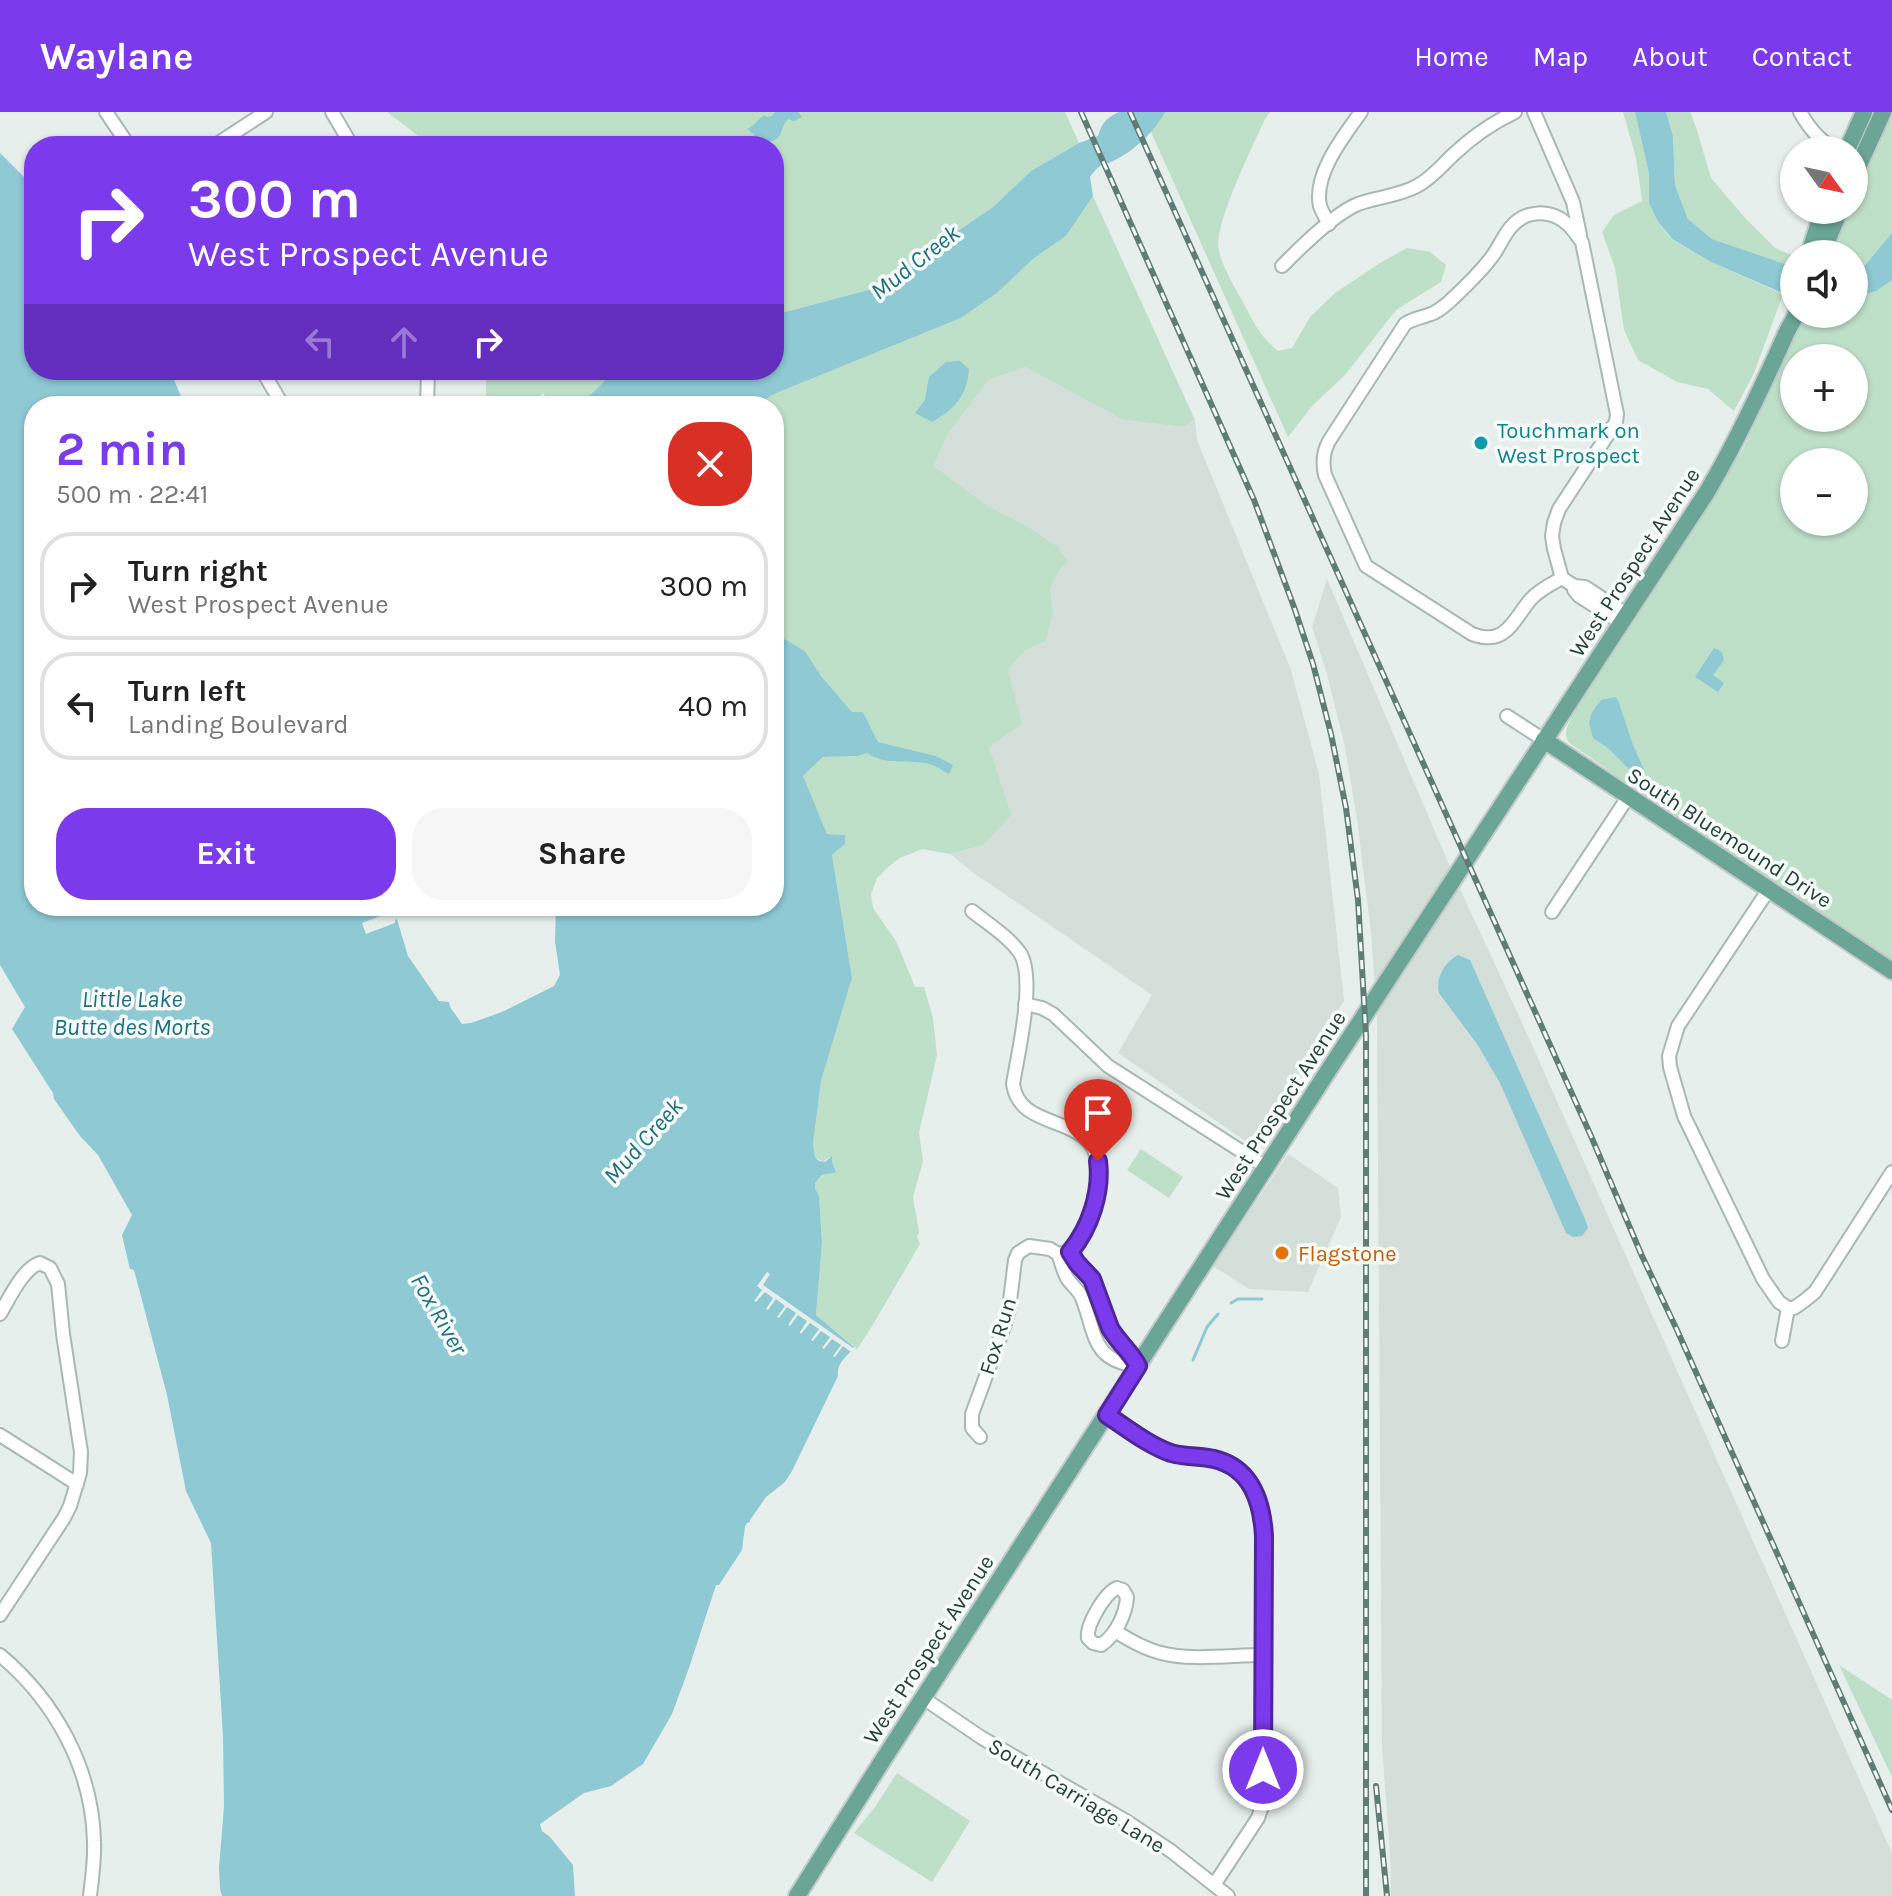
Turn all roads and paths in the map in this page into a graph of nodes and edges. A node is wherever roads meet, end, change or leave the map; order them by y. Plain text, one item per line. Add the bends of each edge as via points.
1 (106, 112) edge
2 (266, 112) edge
3 (332, 112) edge
4 (1361, 112) edge
5 (1515, 112) edge
6 (1534, 112) edge
7 (1800, 112) edge
8 (1864, 112) edge
9 (1883, 112) edge
10 (122, 136) edge
11 (229, 136) edge
12 (346, 136) edge
13 (1818, 136) edge
14 (1859, 136) edge
15 (1868, 137) edge
16 (1570, 195) junction
17 (1538, 213) junction
18 (1329, 224) junction
19 (1582, 242) junction
20 (1282, 266) dead end
21 (1787, 328) edge
22 (1562, 578) junction
23 (1623, 618) junction
24 (1507, 716) dead end
25 (1544, 740) junction
26 (1628, 797) junction
27 (1769, 889) junction
28 (972, 911) dead end
29 (1552, 912) dead end
30 (1892, 971) edge
31 (1025, 1004) junction
32 (1266, 1167) junction
33 (1892, 1172) edge
34 (1064, 1253) junction
35 (1788, 1308) junction
36 (0, 1314) edge
37 (1782, 1341) dead end
38 (1138, 1366) junction
39 (1107, 1415) junction
40 (0, 1435) edge
41 (980, 1437) dead end
42 (77, 1484) junction
43 (0, 1615) edge
44 (1115, 1631) dead end
45 (0, 1655) edge
46 (1263, 1655) junction
47 (923, 1698) junction
48 (1214, 1885) junction
49 (90, 1896) edge
50 (797, 1896) edge
51 (1228, 1896) edge

1 - 10 street
2 - 11 street
3 - 12 street
4 - 18 street via 1321,183 1320,206
5 - 18 street via 1485,128 1418,186 1363,203
6 - 16 street
7 - 13 street
8 - 14 main road
9 - 15 main road
16 - 17 street via 1561,208
16 - 19 street
17 - 19 street via 1565,221
17 - 22 street via 1516,221 1482,270 1446,304 1405,324 1325,447 1323,465 1366,566 1472,634 1486,638 1503,633 1537,593
18 - 20 street
19 - 22 street via 1617,414 1554,523
21 - 23 main road, West Prospect Avenue via 1727,458
22 - 23 street via 1579,596
23 - 25 main road, West Prospect Avenue
24 - 25 street
25 - 26 main road, South Bluemound Drive
25 - 32 main road, West Prospect Avenue
26 - 27 main road, South Bluemound Drive
26 - 29 street
27 - 30 main road, South Bluemound Drive
27 - 35 street via 1678,1026 1669,1056 1684,1116 1763,1279
28 - 31 street via 1018,951 1026,969
31 - 32 street via 1053,1014 1108,1066
31 - 34 street via 1013,1084 1016,1097 1029,1111 1083,1136 1098,1161 1090,1219
32 - 38 main road, West Prospect Avenue
33 - 35 street via 1815,1292
34 - 38 street via 1092,1279 1110,1328
34 - 38 street via 1067,1278 1082,1298 1100,1348 1123,1365
34 - 41 street, Fox Run via 1029,1246 1018,1253 1004,1327 972,1414 972,1428
35 - 37 street
36 - 42 street via 27,1271 40,1263 50,1268 57,1278 77,1415 82,1461
38 - 39 main road, West Prospect Avenue
39 - 46 street via 1170,1452 1223,1462 1252,1486 1263,1514
39 - 47 main road, West Prospect Avenue
40 - 42 street
42 - 43 street via 64,1518
44 - 46 street via 1161,1653
45 - 49 street via 48,1707 81,1768 94,1841
46 - 48 street via 1263,1803
47 - 48 street, South Carriage Lane via 1126,1821
47 - 50 main road, West Prospect Avenue
48 - 51 street, South Carriage Lane

